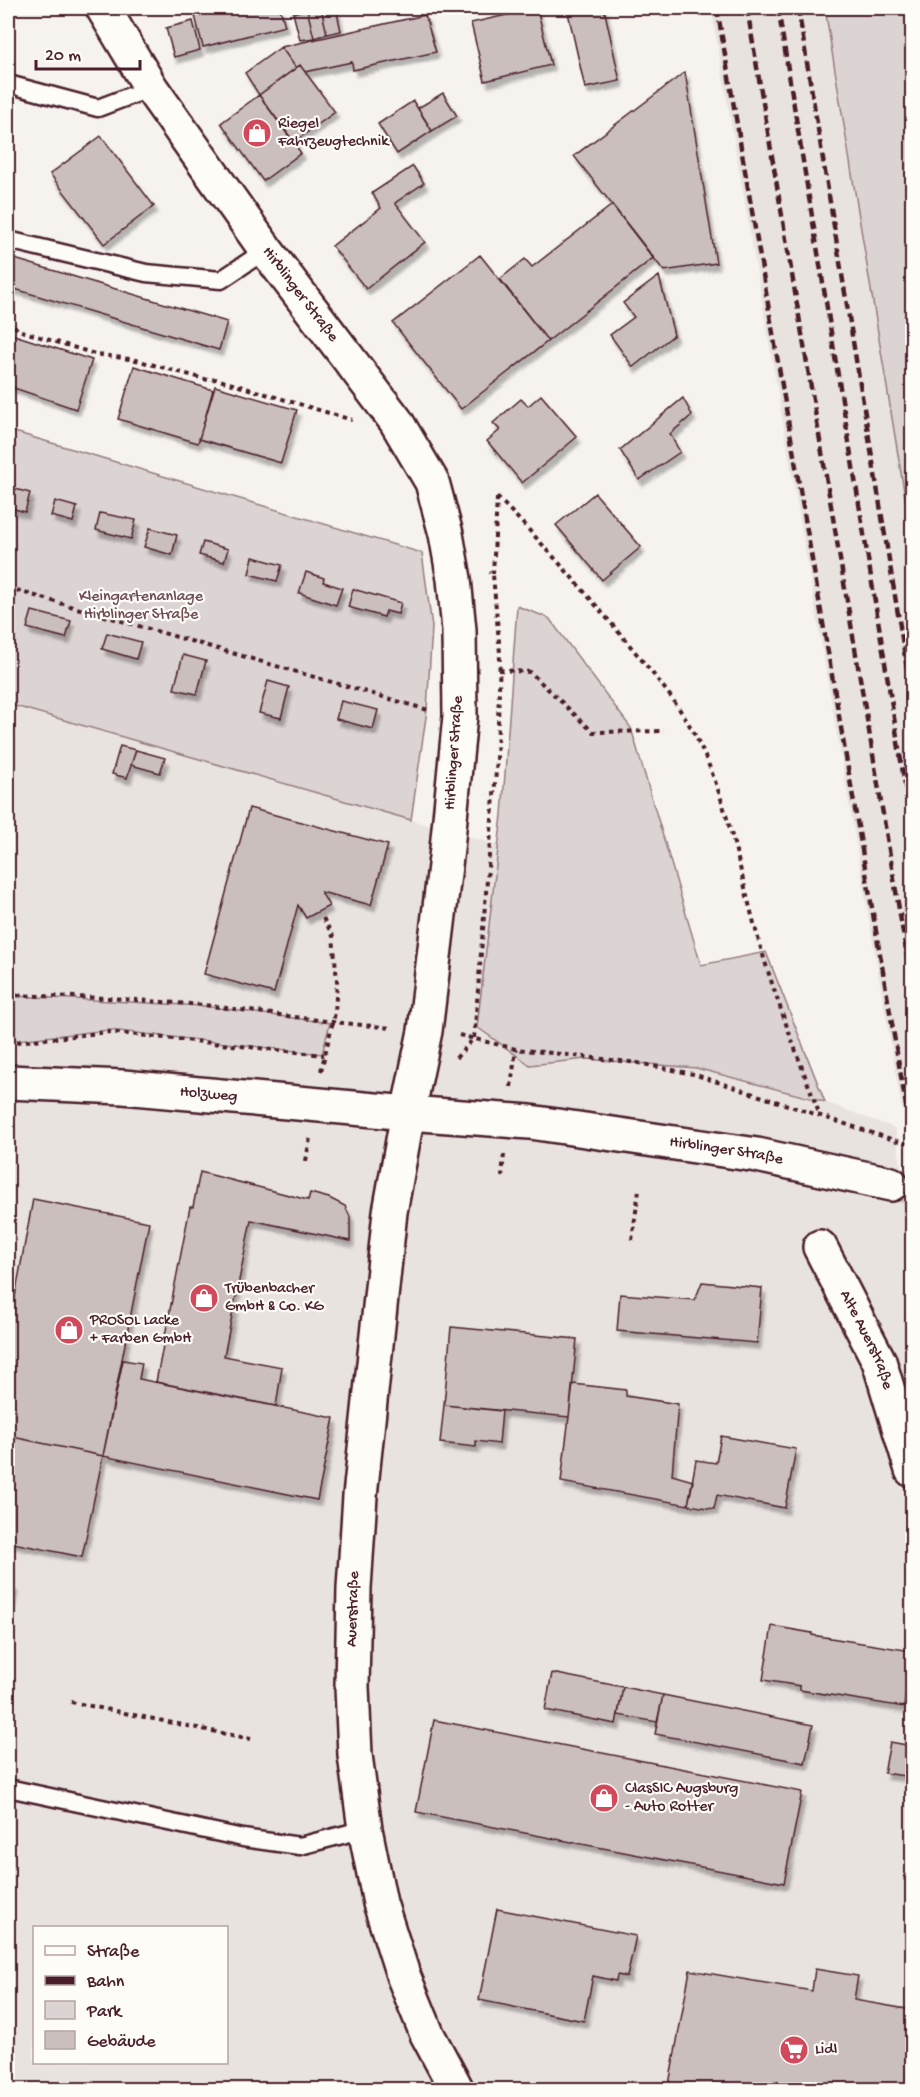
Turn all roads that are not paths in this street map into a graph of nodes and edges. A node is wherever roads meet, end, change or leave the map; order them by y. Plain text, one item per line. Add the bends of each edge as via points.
1 (103, 8) edge
2 (8, 84) edge
3 (151, 88) junction
4 (8, 240) edge
5 (266, 250) junction
6 (8, 1082) edge
7 (408, 1113) junction
8 (891, 1184) tunnel mouth
9 (820, 1247) dead end
10 (912, 1470) edge
11 (8, 1788) edge
12 (365, 1829) junction
13 (457, 2090) edge

1 - 3 street, Hirblinger Straße
2 - 3 lane via 98,108
3 - 5 street, Hirblinger Straße
4 - 5 lane via 146,273 222,280
5 - 7 street, Hirblinger Straße via 396,421 432,482 454,579 460,716 425,1031
6 - 7 street, Holzweg via 134,1088
7 - 8 street, Hirblinger Straße via 530,1122 746,1154
7 - 12 street, Auerstraße via 388,1228 366,1427 354,1588 355,1755
9 - 10 street, Alte Auerstraße via 879,1361
11 - 12 lane via 243,1838 300,1846
12 - 13 street, Auerstraße via 380,1903 403,1975 427,2034

